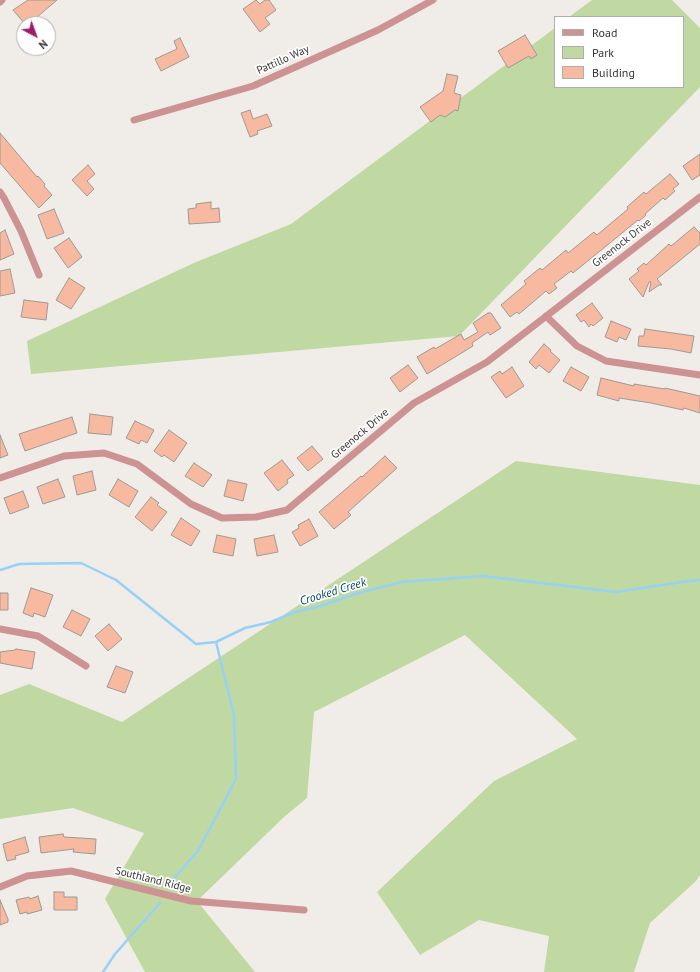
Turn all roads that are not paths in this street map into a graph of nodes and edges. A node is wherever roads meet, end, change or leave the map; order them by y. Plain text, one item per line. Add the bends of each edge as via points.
1 (433, 0) edge
2 (134, 120) dead end
3 (0, 192) edge
4 (700, 197) edge
5 (39, 275) dead end
6 (546, 316) junction
7 (700, 375) edge
8 (0, 478) edge
9 (0, 629) edge
10 (86, 666) dead end
11 (0, 887) edge
12 (304, 910) dead end

1 - 2 street, Pattillo Way via 378,30 253,86
3 - 5 street via 21,231
4 - 6 street, Greenock Drive
6 - 7 street via 577,346 606,361
6 - 8 street, Greenock Drive via 487,362 414,403 287,510 256,517 222,518 191,504 136,464 104,453 64,456
9 - 10 street via 38,636
11 - 12 street, Southland Ridge via 27,876 71,871 191,901

